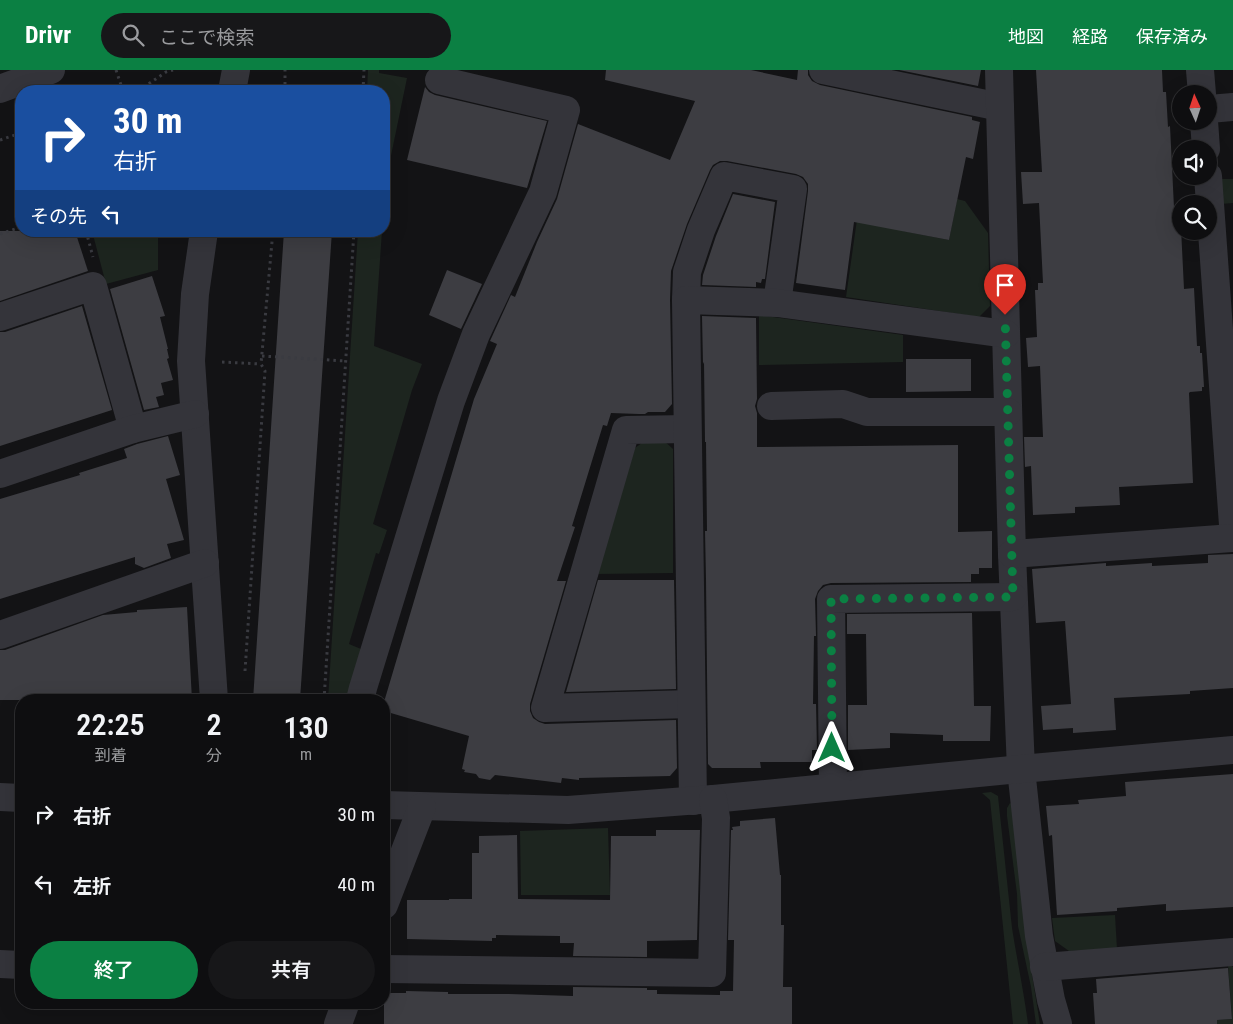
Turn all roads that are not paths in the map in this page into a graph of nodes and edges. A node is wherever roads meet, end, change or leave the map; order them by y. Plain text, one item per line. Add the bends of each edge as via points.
1 (51, 70) edge
2 (236, 70) edge
3 (823, 70) edge
4 (999, 70) edge
5 (1200, 70) edge
6 (439, 80) dead end
7 (233, 85) edge
8 (1201, 85) edge
9 (0, 89) edge
10 (1000, 107) junction
11 (1233, 107) edge
12 (1218, 108) edge
13 (1209, 185) edge
14 (203, 237) edge
15 (686, 300) junction
16 (777, 303) junction
17 (0, 317) edge
18 (1006, 334) junction
19 (771, 406) dead end
20 (1008, 412) junction
21 (195, 414) junction
22 (133, 429) junction
23 (687, 429) junction
24 (0, 474) edge
25 (1233, 526) edge
26 (1233, 538) edge
27 (1012, 554) junction
28 (205, 564) junction
29 (1013, 597) junction
30 (0, 635) edge
31 (214, 694) edge
32 (362, 694) edge
33 (691, 704) junction
34 (1233, 750) edge
35 (1021, 769) junction
36 (833, 787) junction
37 (0, 797) edge
38 (15, 798) edge
39 (390, 799) edge
40 (703, 800) junction
41 (422, 807) junction
42 (390, 890) edge
43 (1233, 952) edge
44 (0, 964) edge
45 (15, 965) edge
46 (1044, 967) junction
47 (390, 969) edge
48 (343, 1009) edge
49 (338, 1024) edge
50 (1058, 1024) edge

1 - 9 street
2 - 7 street
3 - 10 street
4 - 10 street
5 - 8 street
6 - 32 street via 566,110 543,192 476,334 451,401
10 - 18 street
11 - 12 street
13 - 25 street
14 - 21 street via 195,294 191,361
15 - 16 street
15 - 16 street via 687,272 724,176 794,189
15 - 23 street
16 - 18 street
17 - 22 street via 94,286
18 - 20 street
19 - 20 street via 843,404 868,412
20 - 27 street
21 - 22 street
21 - 28 street
22 - 24 street
23 - 33 street
23 - 33 street via 626,430 545,708
26 - 27 street
27 - 29 street
28 - 30 street
28 - 31 street
29 - 35 street
29 - 36 street via 831,599
33 - 40 street
34 - 35 street
35 - 36 street
35 - 46 street
36 - 40 street
37 - 38 street
39 - 41 street
40 - 41 street via 568,810
40 - 47 street via 716,818 712,973
41 - 42 street
43 - 46 street
44 - 45 street
46 - 50 street
48 - 49 street

